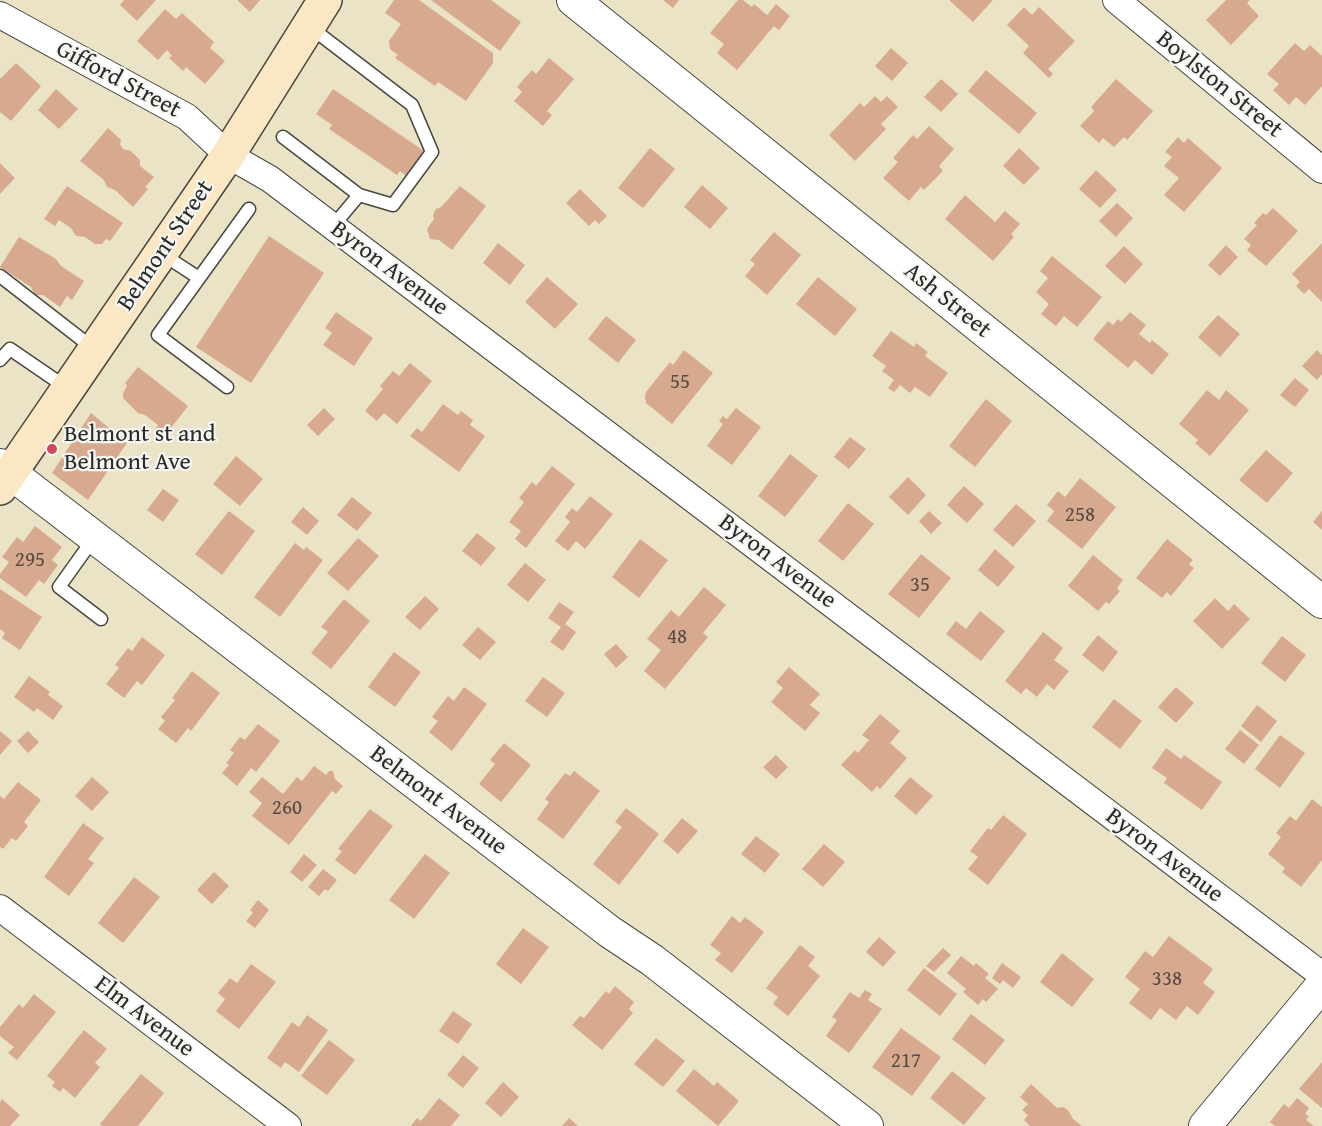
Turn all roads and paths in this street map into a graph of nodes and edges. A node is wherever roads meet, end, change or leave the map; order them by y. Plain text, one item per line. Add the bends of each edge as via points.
1 (573, 0) edge
2 (1116, 0) edge
3 (317, 13) edge
4 (1, 19) edge
5 (283, 137) dead end
6 (228, 155) junction
7 (1322, 170) edge
8 (359, 195) junction
9 (249, 210) dead end
10 (333, 226) junction
11 (161, 254) junction
12 (0, 276) edge
13 (199, 278) junction
14 (95, 350) junction
15 (0, 360) edge
16 (227, 387) dead end
17 (68, 389) junction
18 (4, 475) edge
19 (94, 538) junction
20 (1322, 602) edge
21 (101, 620) dead end
22 (0, 908) edge
23 (1322, 975) edge
24 (1322, 985) edge
25 (288, 1126) edge
26 (867, 1126) edge
27 (1205, 1126) edge

1 - 20 street, Ash Street
2 - 7 street, Boylston Street
3 - 6 main road, Belmont Street
3 - 8 lane via 412,105 432,152 393,205
4 - 6 street, Gifford Street via 187,117
5 - 8 lane
6 - 10 street, Byron Avenue via 270,179
6 - 11 main road, Belmont Street
8 - 10 lane
9 - 13 lane
10 - 23 street, Byron Avenue
11 - 13 lane
11 - 14 main road, Belmont Street
12 - 14 lane
13 - 16 lane via 158,335
14 - 17 main road, Belmont Street
15 - 17 lane via 10,349
17 - 18 main road, Belmont Street
18 - 19 street, Belmont Avenue
19 - 21 lane via 59,587
19 - 26 street, Belmont Avenue
22 - 25 street, Elm Avenue
24 - 27 street

